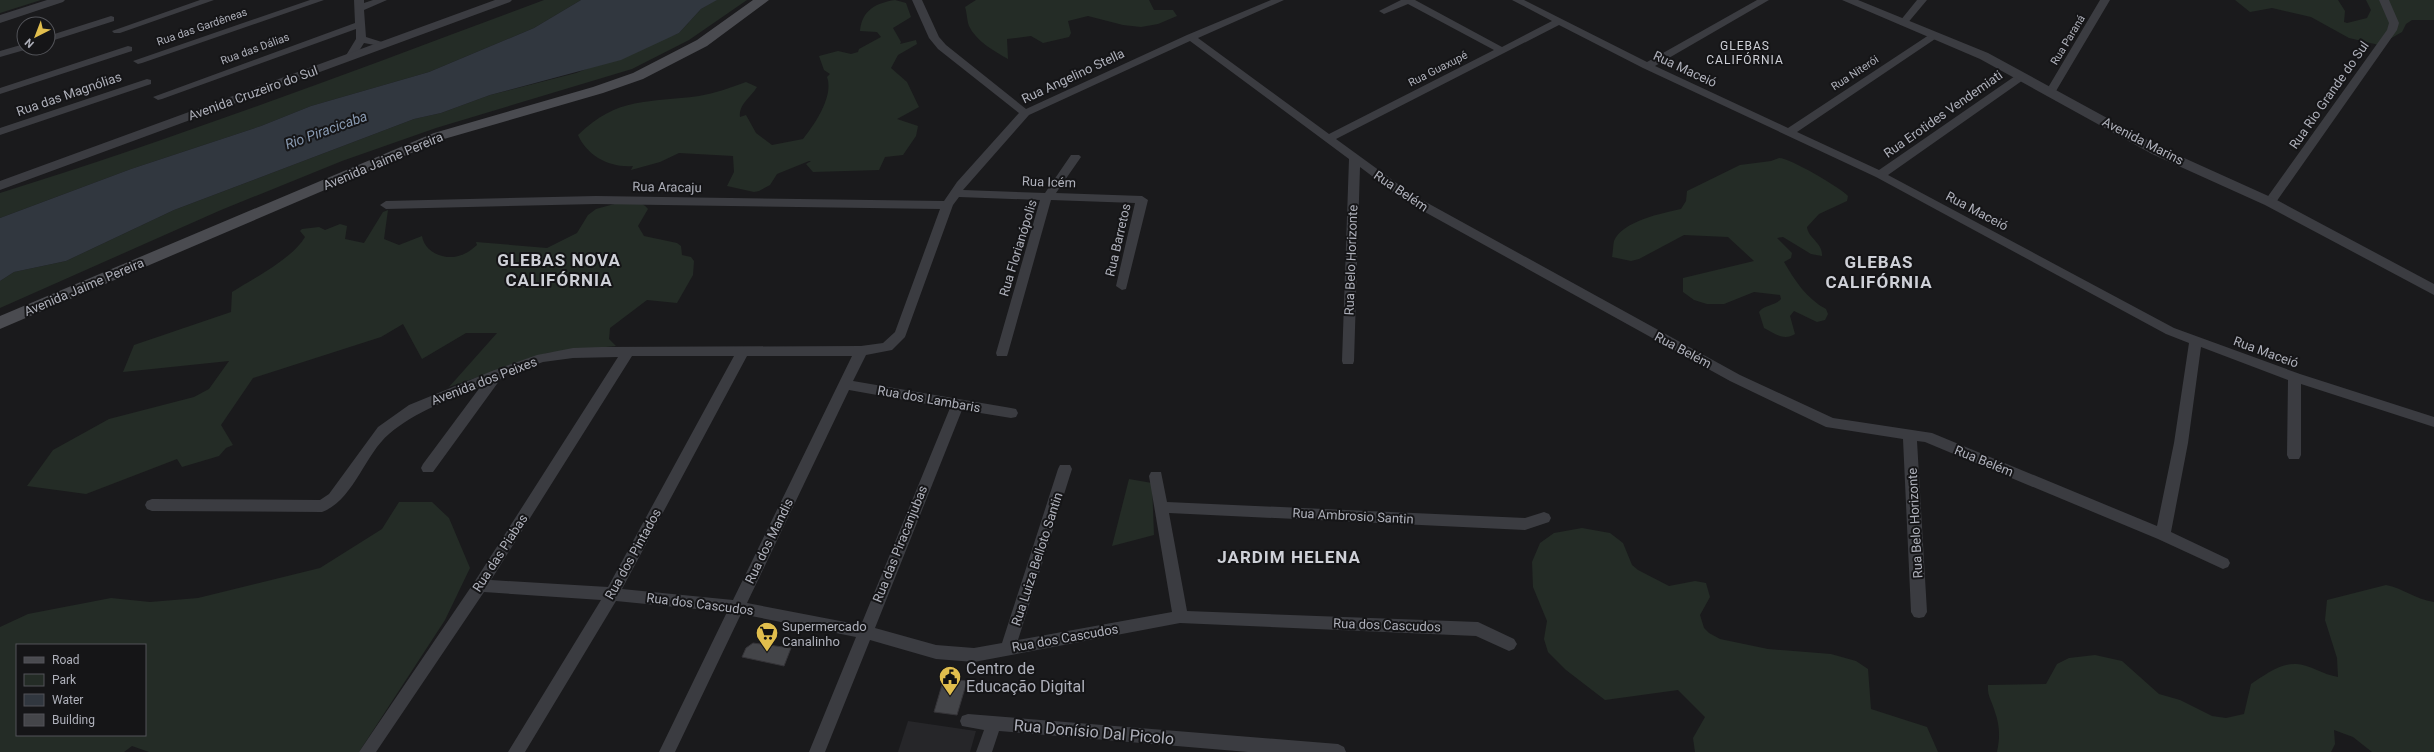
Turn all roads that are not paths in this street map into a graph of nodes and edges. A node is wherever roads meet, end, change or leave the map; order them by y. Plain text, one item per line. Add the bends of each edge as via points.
1 (59, 0) edge
2 (209, 0) edge
3 (319, 0) edge
4 (382, 0) edge
5 (506, 0) edge
6 (753, 0) edge
7 (762, 0) edge
8 (916, 0) edge
9 (1279, 0) edge
10 (1409, 0) edge
11 (1517, 0) edge
12 (1764, 0) edge
13 (1848, 0) edge
14 (1922, 0) edge
15 (2105, 0) edge
16 (2384, 0) edge
17 (359, 4) edge
18 (1384, 11) dead end
19 (0, 19) edge
20 (110, 19) dead end
21 (1558, 22) junction
22 (1903, 23) junction
23 (361, 24) junction
24 (117, 31) dead end
25 (1935, 35) junction
26 (56, 36) edge
27 (1191, 37) junction
28 (361, 39) junction
29 (381, 45) junction
30 (128, 48) dead end
31 (16, 49) edge
32 (1501, 50) junction
33 (0, 54) edge
34 (350, 57) junction
35 (138, 61) dead end
36 (1647, 66) junction
37 (2022, 76) junction
38 (147, 82) dead end
39 (2051, 91) junction
40 (0, 92) edge
41 (158, 97) dead end
42 (1026, 113) junction
43 (0, 132) edge
44 (1789, 132) junction
45 (1330, 138) junction
46 (1075, 158) dead end
47 (1355, 159) junction
48 (1880, 175) junction
49 (0, 186) edge
50 (955, 192) junction
51 (1049, 196) junction
52 (1142, 200) joint
53 (2270, 202) junction
54 (386, 205) dead end
55 (947, 205) junction
56 (1122, 286) dead end
57 (2434, 290) edge
58 (0, 314) edge
59 (0, 322) edge
60 (2196, 341) junction
61 (744, 351) junction
62 (862, 351) junction
63 (628, 352) junction
64 (1002, 353) dead end
65 (1348, 361) dead end
66 (497, 374) junction
67 (2295, 377) junction
68 (847, 385) junction
69 (958, 404) junction
70 (1012, 413) dead end
71 (2434, 422) edge
72 (1910, 434) junction
73 (2294, 456) dead end
74 (428, 468) dead end
75 (1066, 469) dead end
76 (1156, 476) dead end
77 (152, 505) dead end
78 (1161, 507) junction
79 (1544, 518) dead end
80 (2163, 535) junction
81 (2224, 563) dead end
82 (480, 585) junction
83 (612, 594) junction
84 (736, 607) junction
85 (1918, 612) dead end
86 (1180, 617) junction
87 (864, 632) junction
88 (1509, 644) dead end
89 (1008, 648) junction
90 (968, 721) dead end
91 (994, 723) junction
92 (367, 752) edge
93 (516, 752) edge
94 (667, 752) edge
95 (817, 752) edge
96 (984, 752) edge
97 (1338, 752) edge

1 - 19 street
2 - 24 street
3 - 35 street, Rua das Gardêneas
4 - 17 street
5 - 29 street, Avenida Cruzeiro do Sul
6 - 58 main road, Avenida Jaime Pereira via 695,42 636,71 434,133
7 - 59 main road, Avenida Jaime Pereira via 702,44 638,76 439,136
8 - 42 street via 934,38 942,47
9 - 27 street, Rua Angelino Stella
10 - 18 street
10 - 32 street
11 - 21 street, Rua Maceió
12 - 36 street
13 - 22 street, Avenida Marins
14 - 22 street
15 - 39 street, Rua Paraná
16 - 53 street, Rua Rio Grande do Sul via 2394,23 2392,30
17 - 23 street
20 - 26 street
21 - 32 street, Rua Guaxupé
21 - 36 street, Rua Maceió
22 - 25 street, Avenida Marins
23 - 28 street
23 - 41 street, Rua das Dálias
25 - 37 street, Avenida Marins
25 - 44 street, Rua Niterói
27 - 42 street, Rua Angelino Stella
27 - 45 street, Rua Belém
28 - 29 street
28 - 34 street
29 - 34 street, Avenida Cruzeiro do Sul
30 - 40 street
31 - 33 street
32 - 45 street, Rua Guaxupé
34 - 49 street, Avenida Cruzeiro do Sul
36 - 44 street, Rua Maceió
37 - 39 street, Avenida Marins
37 - 48 street, Rua Erotides Vendemiati
38 - 43 street, Rua das Magnólias
39 - 53 street, Avenida Marins via 2157,151
42 - 50 street, Rua Angelino Stella
44 - 48 street, Rua Maceió
45 - 47 street, Rua Belém
46 - 51 street, Rua Florianópolis
47 - 65 street, Rua Belo Horizonte
47 - 72 street, Rua Belém via 1409,198 1735,378 1831,423
48 - 60 street, Rua Maceió via 2170,331
50 - 51 street, Rua Icém
50 - 55 street, Rua Angelino Stella
51 - 52 street, Rua Icém
51 - 64 street, Rua Florianópolis via 1044,202
52 - 56 street, Rua Barretos
53 - 57 street, Avenida Marins
54 - 55 street, Rua Aracaju via 596,200
55 - 62 street, Rua Angelino Stella via 901,334 887,347
60 - 67 street, Rua Maceió
60 - 80 street via 2181,443
61 - 62 street, Avenida dos Peixes
61 - 63 street, Avenida dos Peixes
61 - 83 street, Rua dos Pintados
62 - 68 street, Rua dos Mandis
63 - 66 street, Avenida dos Peixes via 573,353 542,358
63 - 82 street, Rua das Piabas
66 - 74 street
66 - 77 street, Avenida dos Peixes via 414,408 389,424 334,498 322,506
67 - 71 street, Rua Maceió
67 - 73 street
68 - 69 street, Rua dos Lambaris
68 - 84 street, Rua dos Mandis
69 - 70 street, Rua dos Lambaris
69 - 87 street, Rua das Piracanjubas
72 - 80 street, Rua Belém via 1927,437
72 - 85 street, Rua Belo Horizonte
75 - 89 street, Rua Luiza Belloto Santin
76 - 78 street
78 - 79 street, Rua Ambrosio Santin via 1525,524
78 - 86 street
80 - 81 street, Rua Belém
82 - 83 street, Rua dos Cascudos
82 - 92 street, Rua das Piabas
83 - 84 street, Rua dos Cascudos
83 - 93 street, Rua dos Pintados
84 - 87 street, Rua dos Cascudos
84 - 94 street, Rua dos Mandis
86 - 88 street, Rua dos Cascudos via 1478,629
86 - 89 street, Rua dos Cascudos
87 - 89 street, Rua dos Cascudos via 936,652 974,655
87 - 95 street, Rua das Piracanjubas
90 - 91 street, Rua Donísio Dal Picolo
91 - 96 street
91 - 97 street, Rua Donísio Dal Picolo

